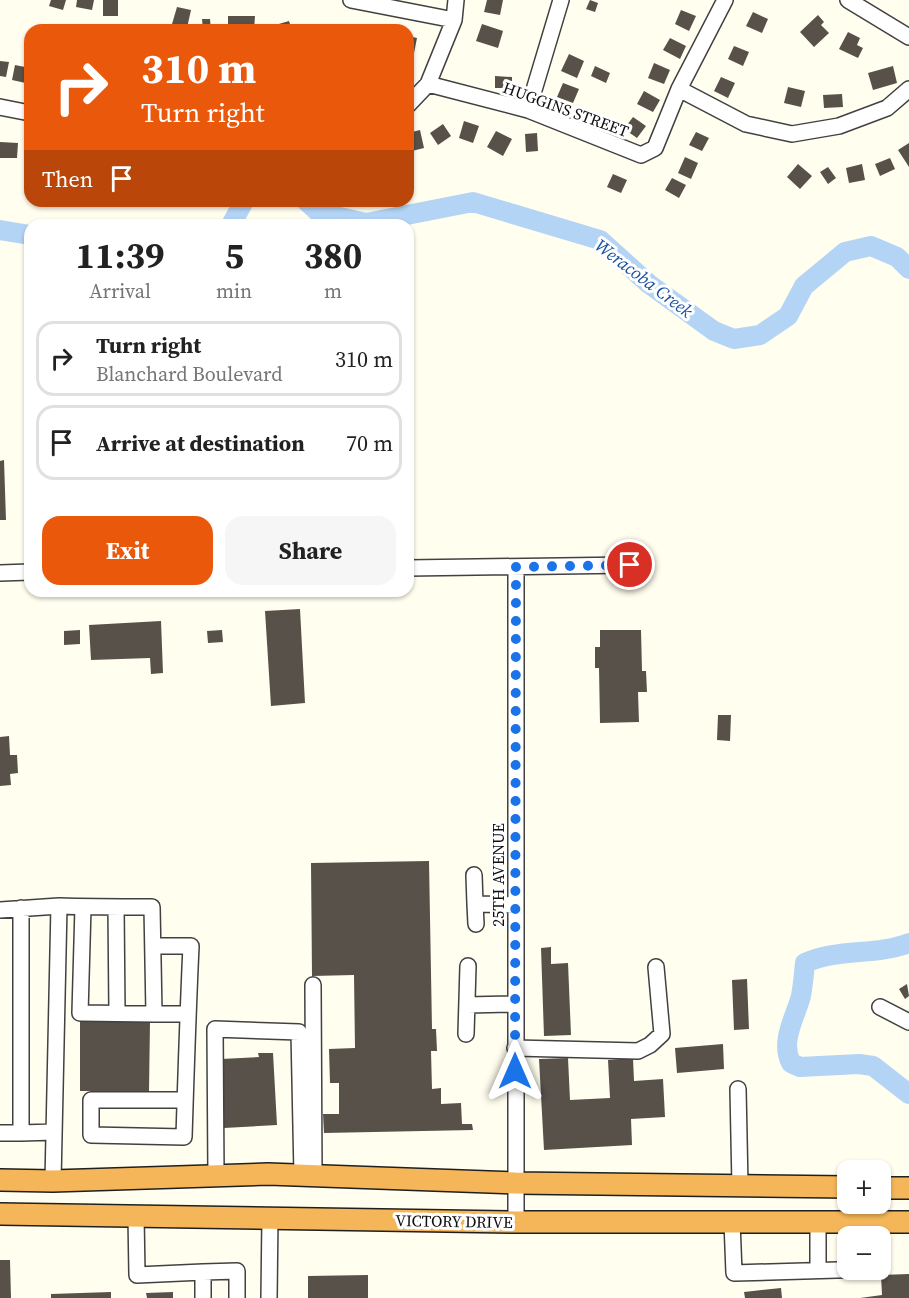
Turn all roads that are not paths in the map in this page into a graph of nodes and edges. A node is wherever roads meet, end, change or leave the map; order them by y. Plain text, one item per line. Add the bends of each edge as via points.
1 (351, 0) edge
2 (456, 0) edge
3 (561, 0) edge
4 (725, 0) edge
5 (848, 0) edge
6 (454, 20) junction
7 (909, 37) edge
8 (428, 84) junction
9 (679, 89) junction
10 (909, 89) edge
11 (414, 99) edge
12 (0, 108) edge
13 (24, 111) edge
14 (528, 111) junction
15 (630, 565) dead end
16 (516, 567) junction
17 (414, 568) edge
18 (0, 573) edge
19 (24, 573) edge
20 (474, 874) dead end
21 (475, 904) junction
22 (516, 905) junction
23 (59, 906) junction
24 (83, 907) junction
25 (116, 907) junction
26 (21, 908) junction
27 (0, 910) edge
28 (476, 924) dead end
29 (153, 946) junction
30 (468, 966) dead end
31 (656, 967) dead end
32 (313, 985) dead end
33 (515, 1004) junction
34 (467, 1005) junction
35 (880, 1007) dead end
36 (117, 1013) junction
37 (154, 1014) junction
38 (188, 1014) junction
39 (909, 1022) edge
40 (466, 1034) dead end
41 (515, 1048) junction
42 (738, 1089) dead end
43 (186, 1100) junction
44 (54, 1132) junction
45 (0, 1133) edge
46 (21, 1133) junction
47 (216, 1176) junction
48 (308, 1176) junction
49 (0, 1180) edge
50 (52, 1181) junction
51 (515, 1183) junction
52 (740, 1186) junction
53 (837, 1187) edge
54 (891, 1188) edge
55 (909, 1188) edge
56 (136, 1216) junction
57 (1, 1217) edge
58 (270, 1217) junction
59 (818, 1221) junction
60 (516, 1222) junction
61 (732, 1222) junction
62 (909, 1222) edge
63 (818, 1270) junction
64 (837, 1270) edge
65 (203, 1272) junction
66 (203, 1298) edge
67 (237, 1298) edge
68 (269, 1298) edge

1 - 6 street
2 - 6 street
3 - 14 street
4 - 9 street
5 - 7 street
6 - 8 street
8 - 11 street
8 - 14 street, HUGGINS STREET
9 - 10 street via 746,124 792,134 839,126 887,108
9 - 14 street, HUGGINS STREET via 655,148 641,155
12 - 13 street
15 - 16 street
16 - 17 street
16 - 22 street, 25TH AVENUE
18 - 19 street
20 - 21 street
21 - 22 street
21 - 28 street
22 - 33 street, 25TH AVENUE
23 - 24 street
23 - 26 street
23 - 44 street
24 - 25 street
24 - 36 street via 80,1013
25 - 29 street via 152,907
25 - 36 street
26 - 27 street
26 - 46 street
29 - 37 street
29 - 38 street via 190,946
30 - 34 street
31 - 41 street via 662,1034 650,1046 638,1051
32 - 48 street
33 - 34 street
33 - 41 street, 25TH AVENUE
34 - 40 street
35 - 39 street
36 - 37 street
37 - 38 street
38 - 43 street
41 - 51 street, 25TH AVENUE
42 - 52 street
43 - 43 street via 184,1137 91,1135 91,1100
44 - 46 street
44 - 50 street
45 - 46 street
47 - 48 highway
47 - 48 street via 215,1029 299,1032
47 - 50 highway
48 - 51 highway
49 - 50 highway
51 - 52 highway
51 - 60 street, 25TH AVENUE
52 - 53 highway
54 - 55 highway
56 - 57 highway, VICTORY DRIVE
56 - 58 highway, VICTORY DRIVE
56 - 65 street via 137,1275
58 - 60 highway, VICTORY DRIVE
58 - 68 street
59 - 61 highway, VICTORY DRIVE
59 - 62 highway, VICTORY DRIVE
59 - 63 street
60 - 61 highway, VICTORY DRIVE
61 - 63 street via 734,1273
63 - 64 street
65 - 66 street
65 - 67 street via 237,1271

